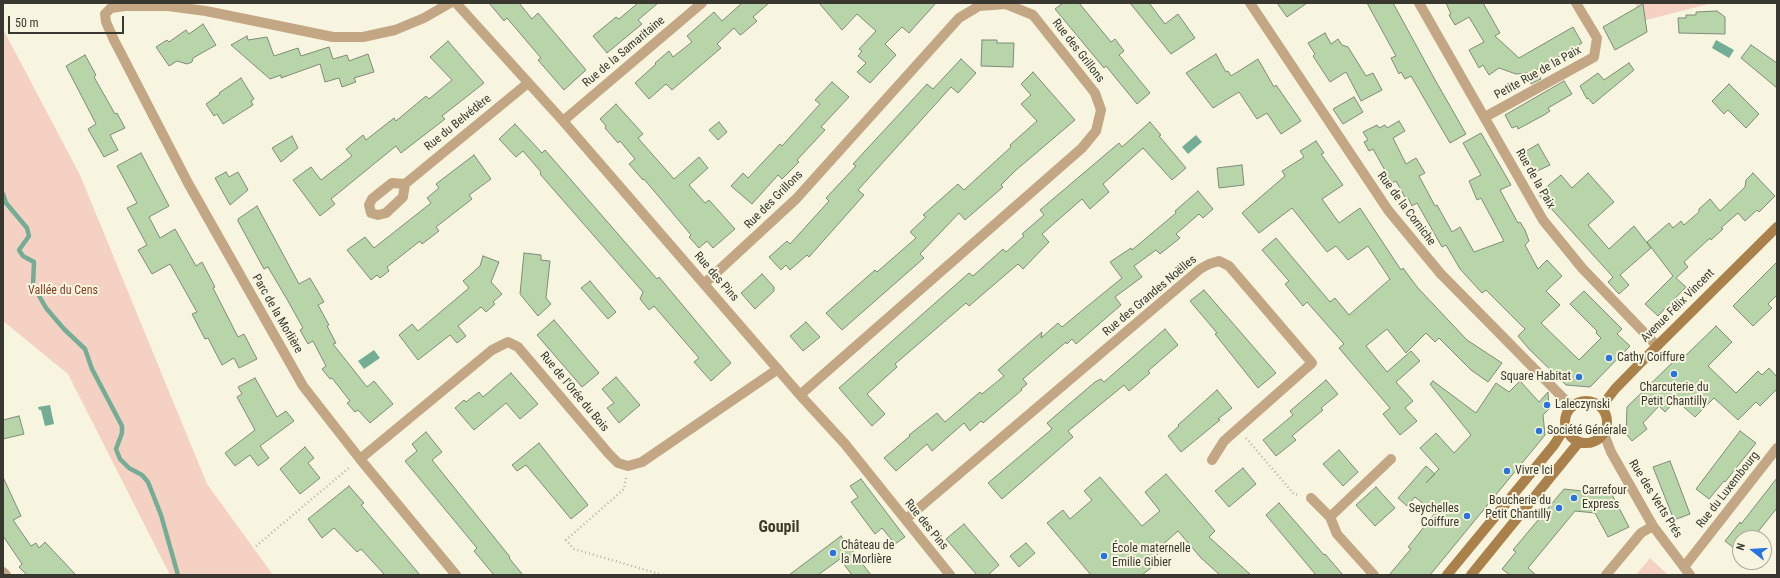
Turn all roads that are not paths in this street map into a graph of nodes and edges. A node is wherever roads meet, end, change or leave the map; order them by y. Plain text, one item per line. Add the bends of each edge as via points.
1 (450, 3) edge
2 (456, 3) edge
3 (702, 3) edge
4 (1250, 3) edge
5 (1419, 3) edge
6 (1576, 3) edge
7 (528, 83) junction
8 (1484, 117) junction
9 (563, 121) junction
10 (405, 184) dead end
11 (1777, 227) edge
12 (705, 284) junction
13 (1657, 346) junction
14 (778, 369) junction
15 (800, 396) junction
16 (1572, 407) junction
17 (1601, 407) junction
18 (1566, 426) junction
19 (1604, 434) junction
20 (1579, 442) junction
21 (1777, 448) edge
22 (360, 459) junction
23 (1391, 459) dead end
24 (1212, 460) dead end
25 (1311, 498) road end
26 (1330, 517) junction
27 (906, 519) junction
28 (1653, 526) junction
29 (1687, 571) edge
30 (3, 572) edge
31 (6, 575) edge
32 (456, 575) edge
33 (950, 575) edge
34 (1374, 575) edge
35 (1447, 575) edge
36 (1471, 575) edge
37 (1606, 575) edge

1 - 22 street, Parc de la Morlière via 402,27 363,37 333,37 168,6 125,6 111,8 105,14 114,40 188,183 303,386
2 - 7 street, Rue des Pins
3 - 9 street, Rue de la Samaritaine
4 - 16 street, Rue de la Corniche via 1388,210 1440,273
5 - 8 street, Rue de la Paix
6 - 8 street, Petite Rue de la Paix via 1597,38 1594,57
7 - 9 street, Rue des Pins
7 - 10 street, Rue du Belvédère
8 - 13 street, Rue de la Paix via 1543,220 1582,268
9 - 12 street, Rue des Pins
11 - 13 street, Avenue Félix Vincent
12 - 14 street, Rue des Pins
12 - 15 street, Rue des Grillons via 796,199 959,18 979,6 1006,4 1033,15 1095,93 1101,110 1096,131 1082,148
13 - 17 street, Avenue Félix Vincent
14 - 15 street, Rue des Pins
14 - 22 street, Rue de l'Orée du Bois via 642,462 628,466 618,463 609,454 518,347 508,342 492,350
15 - 27 street, Rue des Pins via 845,444
16 - 17 street via 1577,403 1589,401
16 - 18 street via 1565,420
17 - 19 street via 1608,423
18 - 20 street via 1568,433
18 - 35 street via 1554,445
19 - 20 street via 1593,442
19 - 28 street, Rue des Verts Prés via 1611,452
20 - 36 street
21 - 29 street, Rue du Luxembourg
22 - 32 street, Parc de la Morlière
23 - 26 street
24 - 27 street, Rue des Grandes Noëlles via 1224,441 1312,363 1229,266 1219,262 1209,264 1200,270
25 - 26 street
26 - 34 street via 1337,534
27 - 33 street, Rue des Pins
28 - 29 street, Rue des Verts Prés
28 - 37 street via 1641,533
30 - 31 street

